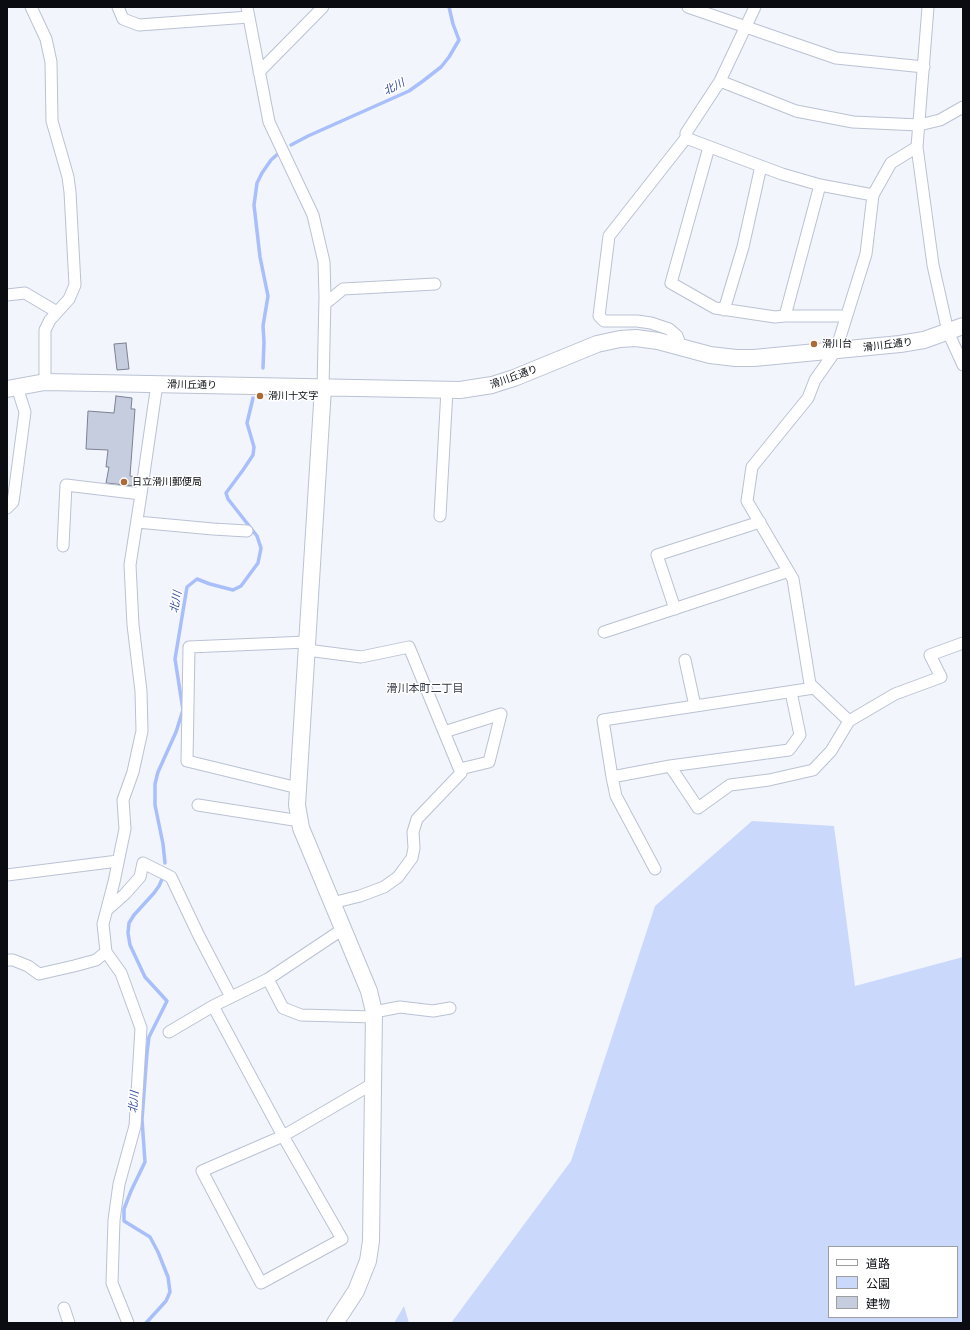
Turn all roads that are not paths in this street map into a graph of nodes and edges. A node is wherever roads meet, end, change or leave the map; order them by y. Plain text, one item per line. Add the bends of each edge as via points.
1 (31, 7) edge
2 (118, 7) edge
3 (323, 7) edge
4 (688, 7) edge
5 (755, 7) edge
6 (928, 7) edge
7 (248, 12) edge
8 (746, 26) junction
9 (924, 67) junction
10 (259, 72) junction
11 (720, 81) junction
12 (963, 107) edge
13 (918, 125) junction
14 (686, 138) junction
15 (710, 147) junction
16 (918, 148) junction
17 (761, 166) junction
18 (820, 185) junction
19 (873, 196) junction
20 (435, 284) dead end
21 (7, 295) edge
22 (325, 304) junction
23 (724, 310) junction
24 (57, 312) junction
25 (785, 316) junction
26 (846, 316) junction
27 (956, 329) edge
28 (681, 346) junction
29 (836, 350) junction
30 (963, 365) edge
31 (45, 382) junction
32 (157, 384) junction
33 (12, 388) edge
34 (323, 388) junction
35 (446, 390) junction
36 (142, 494) junction
37 (7, 508) edge
38 (440, 516) dead end
39 (137, 522) junction
40 (760, 522) junction
41 (247, 531) dead end
42 (63, 546) dead end
43 (783, 573) dead end
44 (675, 609) junction
45 (604, 632) dead end
46 (963, 643) edge
47 (307, 646) junction
48 (685, 660) dead end
49 (814, 688) junction
50 (791, 692) junction
51 (695, 706) junction
52 (849, 720) junction
53 (444, 732) junction
54 (670, 766) junction
55 (460, 769) junction
56 (612, 778) junction
57 (298, 788) junction
58 (198, 805) dead end
59 (300, 821) junction
60 (118, 861) junction
61 (655, 869) dead end
62 (7, 875) edge
63 (332, 903) junction
64 (107, 910) junction
65 (343, 930) junction
66 (106, 952) junction
67 (7, 960) edge
68 (268, 979) junction
69 (231, 997) junction
70 (213, 1006) junction
71 (450, 1008) dead end
72 (374, 1015) junction
73 (169, 1032) dead end
74 (374, 1083) junction
75 (283, 1136) junction
76 (64, 1308) dead end
77 (69, 1323) edge
78 (128, 1323) edge
79 (335, 1323) edge

1 - 24 street via 46,39 51,62 52,121 70,192 75,285 69,299
2 - 7 street via 123,19 139,25
3 - 10 street
4 - 8 street
5 - 8 street
6 - 9 street
7 - 10 street
8 - 9 street via 836,58
8 - 11 street
9 - 13 street
10 - 22 street via 269,122 313,215 324,262
11 - 13 street via 796,111 853,122
11 - 14 street via 686,133
12 - 13 street via 940,120
13 - 16 street
14 - 15 street
14 - 28 street via 609,236 600,316 604,322 637,321 669,329 677,336
15 - 17 street
15 - 23 street via 671,283 715,308
16 - 19 street via 891,163
16 - 27 street via 933,265
17 - 18 street
17 - 23 street via 743,247
18 - 19 street
18 - 25 street
19 - 26 street via 866,254
20 - 22 street via 343,289
21 - 24 street via 25,293
22 - 34 street
23 - 25 street
24 - 31 street via 45,330
25 - 26 street
26 - 29 street
27 - 29 street, 滑川丘通り via 924,340
27 - 30 street
28 - 29 street, 滑川丘通り via 710,355 736,358
28 - 35 street, 滑川丘通り via 636,338 620,339 597,344 492,385
29 - 40 street via 815,380 808,398 752,467 747,501
31 - 32 street, 滑川丘通り
31 - 33 street, 滑川丘通り
32 - 34 street, 滑川丘通り
32 - 36 street
33 - 37 street via 25,412 13,502
34 - 35 street, 滑川丘通り
34 - 47 street
35 - 38 street
36 - 39 street
36 - 42 street via 66,485
39 - 41 street
39 - 60 street via 130,564 142,731 133,772 123,800 125,829
40 - 44 street via 657,555
40 - 49 street via 793,579 810,684
43 - 44 street
44 - 45 street
46 - 52 street via 930,655 941,677 895,694
47 - 53 street via 361,657 409,647
47 - 57 street
47 - 57 street via 189,647 187,761
48 - 51 street
49 - 50 street
49 - 52 street
50 - 51 street
50 - 54 street via 800,735 789,750
51 - 56 street via 603,720
52 - 54 street via 831,751 813,770 769,780 730,785 698,808
53 - 55 street
53 - 55 street via 501,714 489,762
54 - 56 street
55 - 63 street via 461,773 417,819 413,832 412,858 398,877 384,887
56 - 61 street via 616,796
57 - 59 street via 297,805
58 - 59 street
59 - 63 street
60 - 62 street
60 - 64 street
63 - 65 street
64 - 66 street via 103,924
64 - 69 street via 140,877 143,863 171,877
65 - 68 street
65 - 72 street via 369,991
66 - 67 street via 96,960 39,974 28,966
66 - 78 street via 121,972 141,1028 134,1126 119,1184 114,1220 112,1283
68 - 69 street
68 - 72 street via 283,1008 301,1015
69 - 70 street
70 - 73 street
70 - 75 street
71 - 72 street via 433,1011 400,1007
72 - 74 street
74 - 75 street
74 - 79 street via 373,1212 368,1261 356,1291
75 - 75 street via 202,1171 261,1283 342,1239
76 - 77 street

